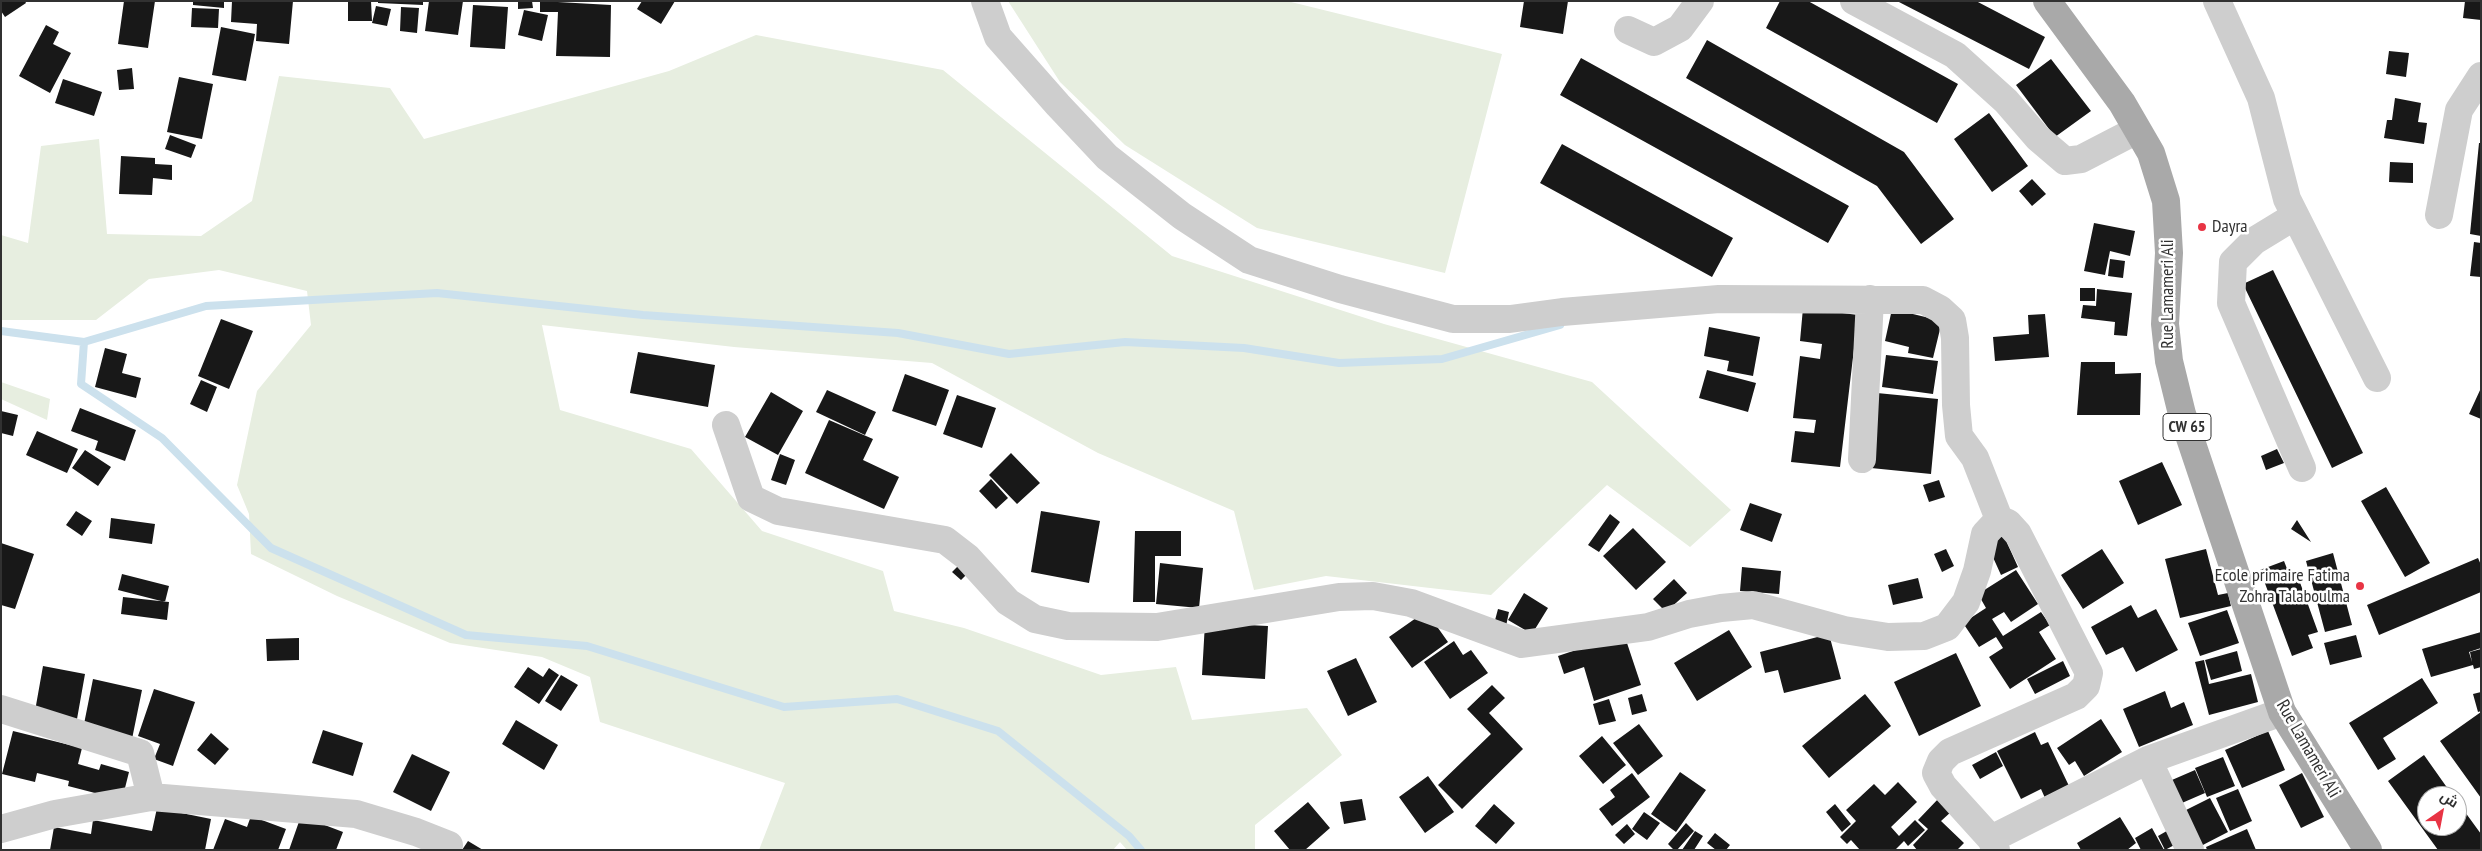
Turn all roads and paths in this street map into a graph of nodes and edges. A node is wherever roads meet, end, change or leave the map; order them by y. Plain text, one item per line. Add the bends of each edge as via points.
1 (985, 1) edge
2 (1700, 1) edge
3 (1854, 1) edge
4 (2047, 1) edge
5 (2217, 1) edge
6 (1628, 30) dead end
7 (2481, 76) edge
8 (2138, 130) junction
9 (2439, 215) dead end
10 (2295, 216) junction
11 (1870, 299) junction
12 (2377, 378) dead end
13 (726, 425) dead end
14 (1862, 459) dead end
15 (2302, 468) dead end
16 (1999, 519) junction
17 (1, 709) edge
18 (2282, 712) junction
19 (2148, 760) junction
20 (151, 798) junction
21 (1, 829) edge
22 (2357, 843) edge
23 (1994, 844) edge
24 (449, 845) dead end
25 (2190, 850) edge

1 - 11 street via 998,37 1107,157 1182,216 1249,260 1340,289 1453,319 1510,319 1718,299
2 - 6 street via 1680,28 1654,42
3 - 8 street via 1955,55 2065,161 2081,159
4 - 8 main road, Rue Lamameri Ali / CW 65
5 - 10 street via 2261,98 2287,199
7 - 9 street via 2459,110
8 - 18 main road, Rue Lamameri Ali / CW 65 via 2151,153 2166,201 2169,253 2165,324 2169,360 2182,414
10 - 12 street
10 - 15 street via 2254,241 2233,262 2231,303
11 - 14 street
11 - 16 street via 1923,300 1952,320 1959,436 1976,458
13 - 16 street via 751,498 778,511 945,540 966,557 1008,602 1035,619 1068,626 1157,627 1339,597 1373,596 1411,603 1522,644 1648,627 1689,614 1753,605 1844,630 1888,637 1924,636 1947,627 1966,602 1985,534
16 - 23 street via 2018,534 2089,673 2086,686 2076,696 1950,752 1941,761 1936,773 1943,786
17 - 20 street via 140,753
18 - 19 street
18 - 22 main road, Rue Lamameri Ali / CW 65 via 2320,770
19 - 23 street
19 - 25 street
20 - 21 street via 55,814
20 - 24 street via 356,814

